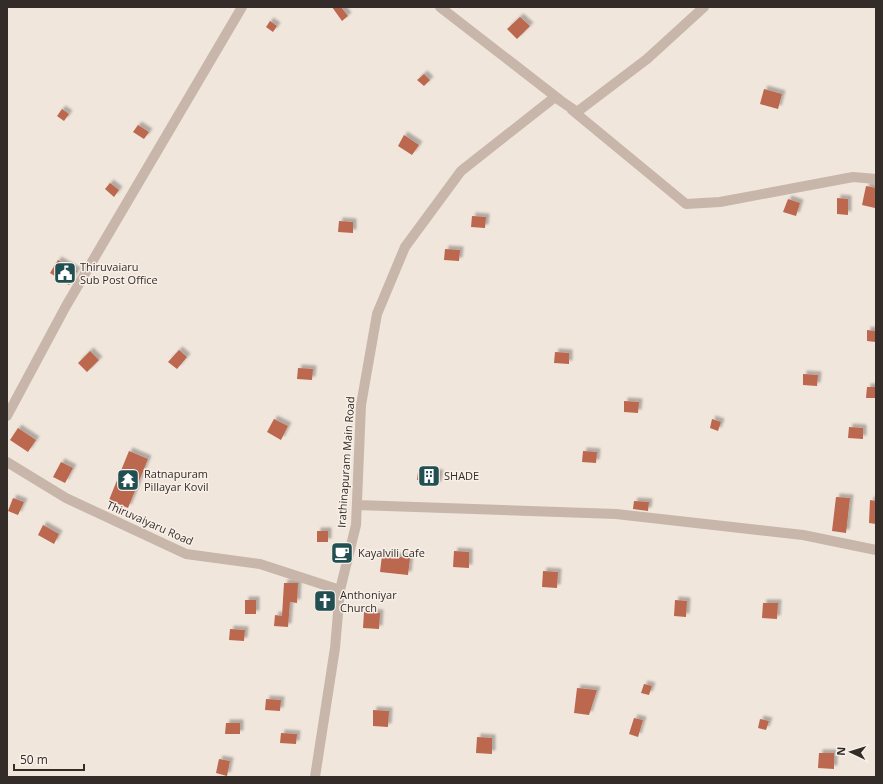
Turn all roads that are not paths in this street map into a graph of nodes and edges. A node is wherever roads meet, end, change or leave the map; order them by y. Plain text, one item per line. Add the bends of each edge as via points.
1 (242, 7) edge
2 (440, 7) edge
3 (704, 7) edge
4 (568, 106) junction
5 (876, 179) edge
6 (7, 416) edge
7 (7, 462) edge
8 (357, 505) junction
9 (876, 550) edge
10 (340, 590) junction
11 (314, 777) edge

1 - 6 street via 66,306
2 - 4 street
3 - 4 street, Irathinapuram Main Road via 647,59 577,112
4 - 5 street via 686,204 720,202 853,177
4 - 8 street, Irathinapuram Main Road via 555,97 461,171 405,246 377,314 361,405
7 - 10 street, Thiruvaiyaru Road via 66,498 186,554 260,564
8 - 9 street via 616,514 803,535
8 - 10 street, Irathinapuram Main Road via 356,525
10 - 11 street, Irathinapuram Main Road via 335,648

